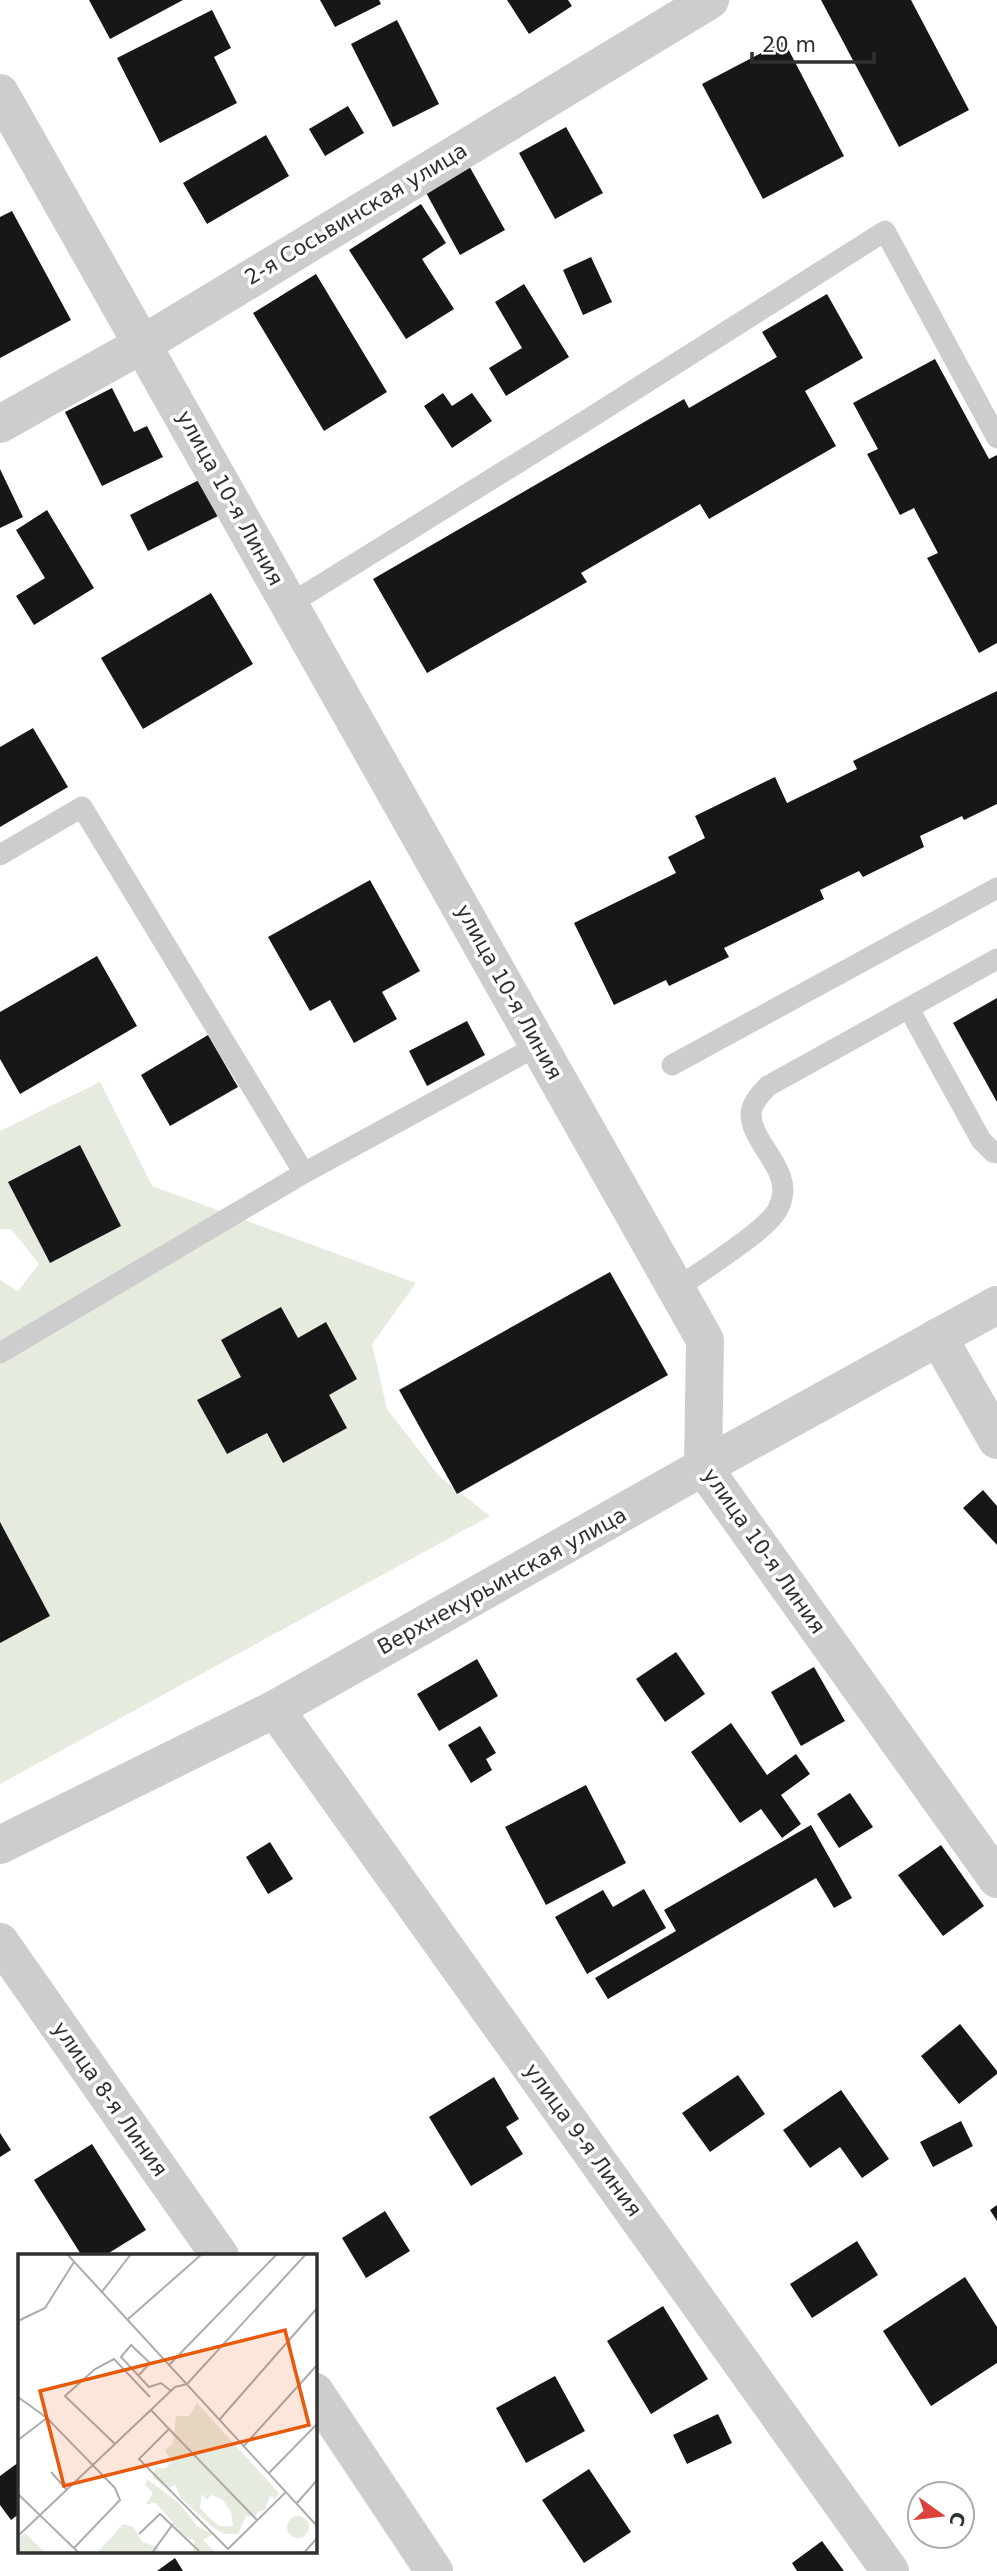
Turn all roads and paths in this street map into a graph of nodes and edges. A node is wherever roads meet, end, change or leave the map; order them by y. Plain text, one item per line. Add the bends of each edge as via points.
1 (710, 0) edge
2 (0, 93) edge
3 (143, 344) junction
4 (0, 424) edge
5 (997, 438) edge
6 (290, 604) junction
7 (0, 855) edge
8 (997, 888) edge
9 (997, 959) edge
10 (909, 1009) dead end
11 (539, 1045) junction
12 (672, 1065) dead end
13 (997, 1153) edge
14 (304, 1173) junction
15 (676, 1289) junction
16 (997, 1305) edge
17 (938, 1337) junction
18 (0, 1353) edge
19 (997, 1440) edge
20 (703, 1467) junction
21 (275, 1709) junction
22 (0, 1845) edge
23 (997, 1879) edge
24 (0, 1942) edge
25 (219, 2254) edge
26 (317, 2395) edge
27 (434, 2571) edge
28 (890, 2571) edge

1 - 3 street, 2-я Сосьвинская улица
2 - 3 street, улица 10-я Линия
3 - 4 street, 2-я Сосьвинская улица
3 - 6 street, улица 10-я Линия
5 - 6 lane via 885,231
6 - 11 street, улица 10-я Линия
7 - 14 lane via 82,807
8 - 12 lane
9 - 15 lane via 780,1079 757,1097 751,1113 780,1174 783,1195 778,1210 766,1224
10 - 13 lane via 981,1140
11 - 14 lane
11 - 15 street, улица 10-я Линия
14 - 18 lane
15 - 20 street, улица 10-я Линия via 705,1340
16 - 17 street, Верхнекурьинская улица
17 - 19 street
17 - 20 street, Верхнекурьинская улица
20 - 21 street, Верхнекурьинская улица
20 - 23 street, улица 10-я Линия
21 - 22 street, Верхнекурьинская улица
21 - 28 street, улица 9-я Линия
24 - 25 street, улица 8-я Линия
26 - 27 street

